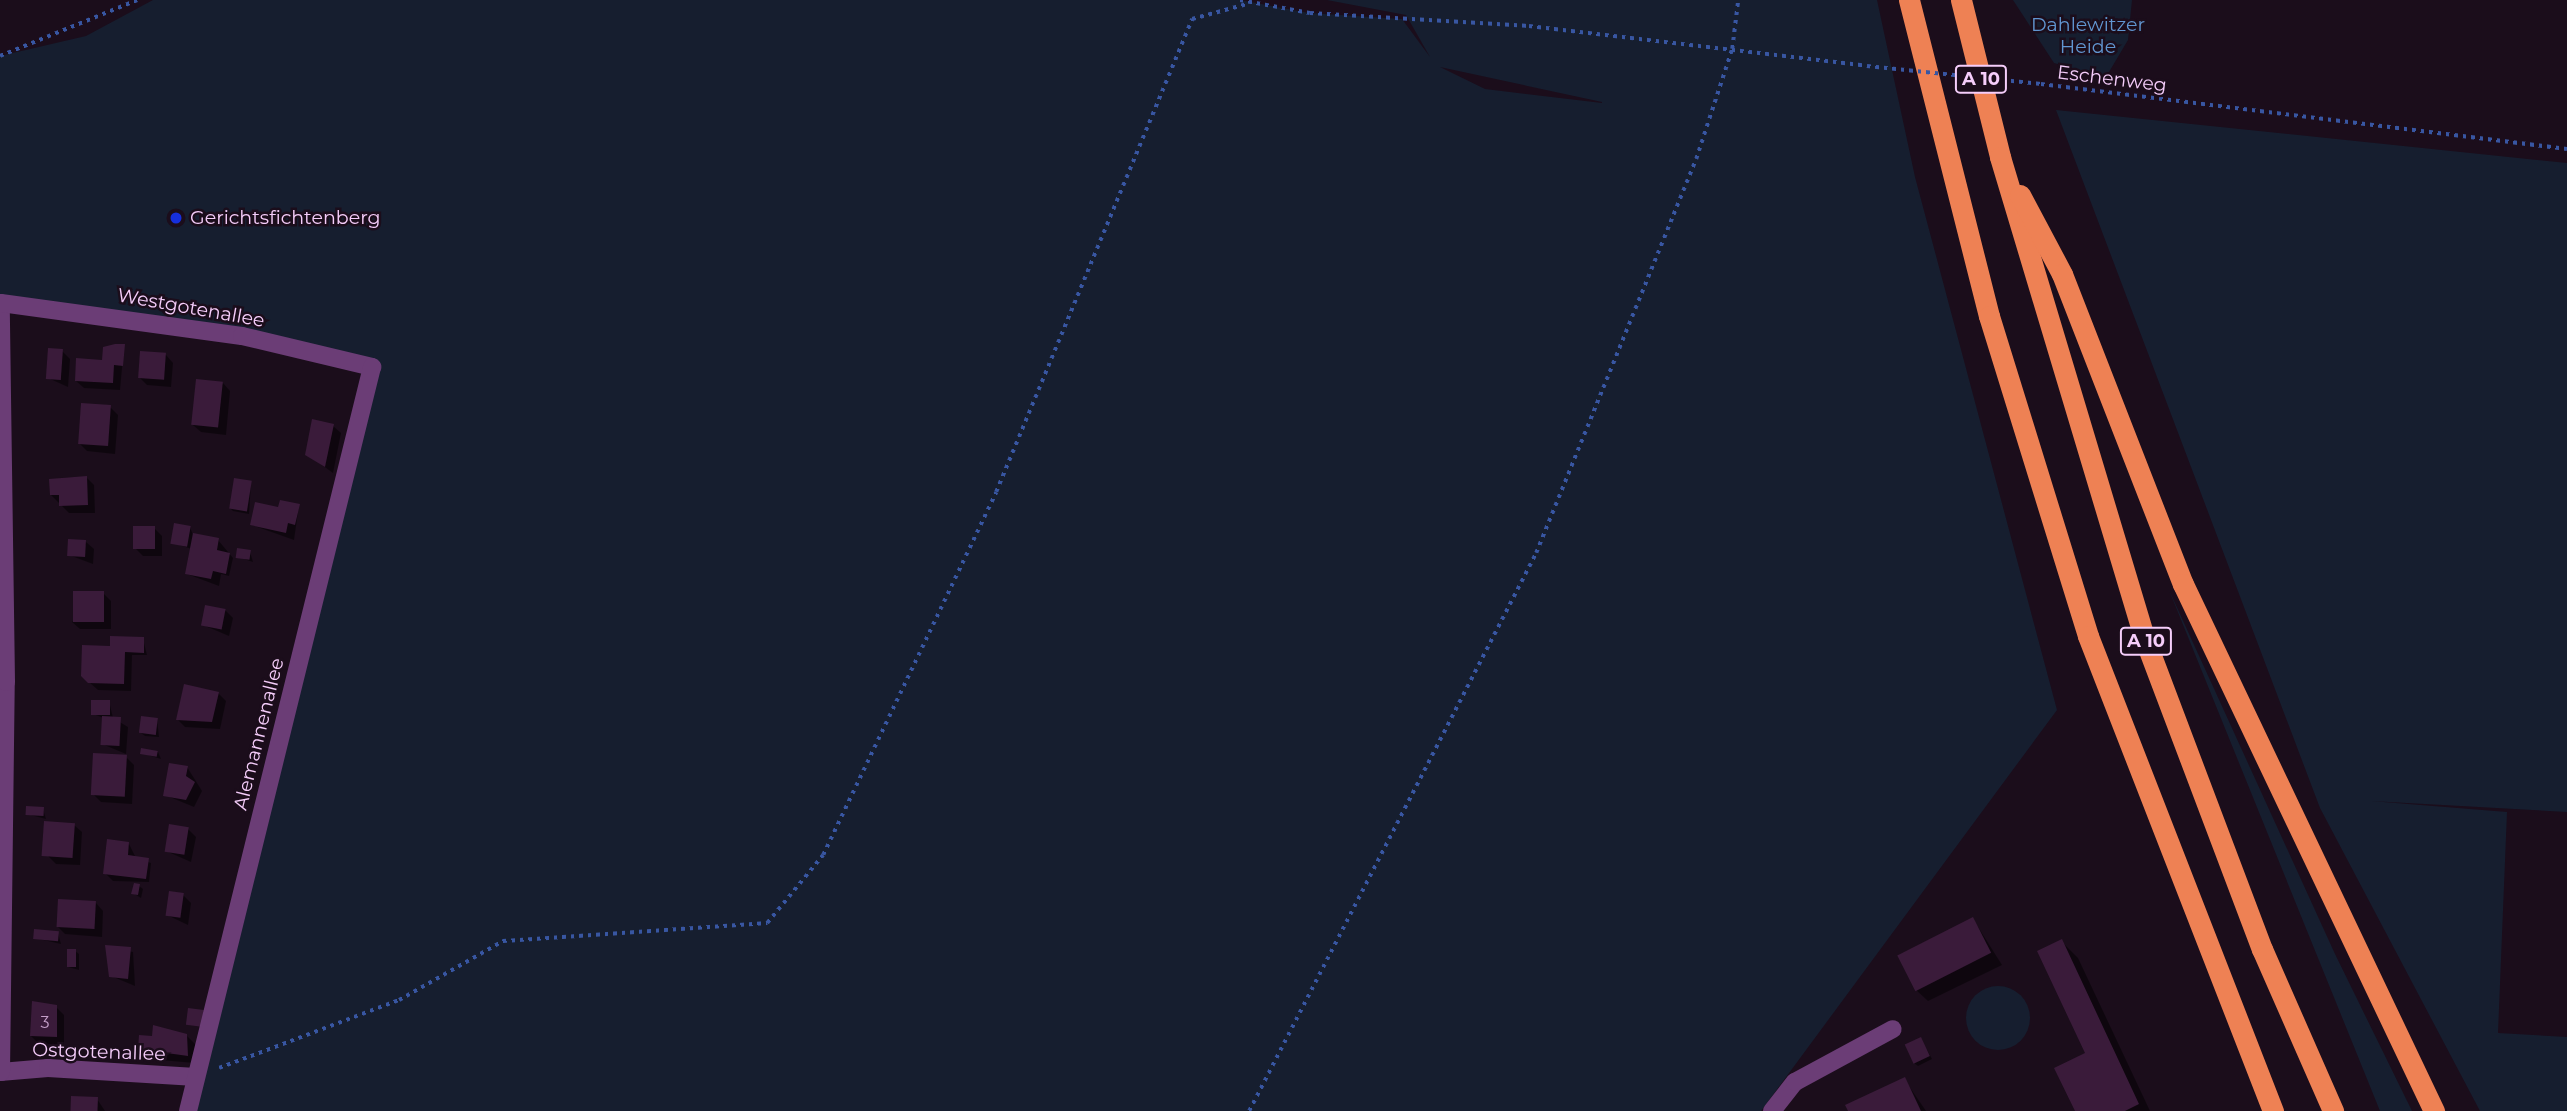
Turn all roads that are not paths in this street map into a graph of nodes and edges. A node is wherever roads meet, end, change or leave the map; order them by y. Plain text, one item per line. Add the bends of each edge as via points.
1 (1909, 0) edge
2 (1961, 0) edge
3 (2000, 158) junction
4 (1, 303) edge
5 (372, 367) joint
6 (1893, 1030) dead end
7 (1, 1072) edge
8 (196, 1077) junction
9 (2263, 1087) junction
10 (188, 1111) edge
11 (1772, 1111) edge
12 (2264, 1111) edge
13 (2273, 1111) edge
14 (2333, 1111) edge
15 (2434, 1111) edge

1 - 9 highway, A 10 via 1989,317 2088,636
2 - 3 highway, A 10
3 - 14 highway, A 10 via 2144,637 2262,949
3 - 15 highway via 2062,274 2183,583
4 - 5 street, Westgotenallee via 242,336
4 - 7 street via 6,682
5 - 8 street, Alemannenallee
6 - 11 street via 1795,1082
7 - 8 street, Ostgotenallee via 48,1068
8 - 10 street, Alemannenallee
9 - 12 highway
9 - 13 highway, A 10

